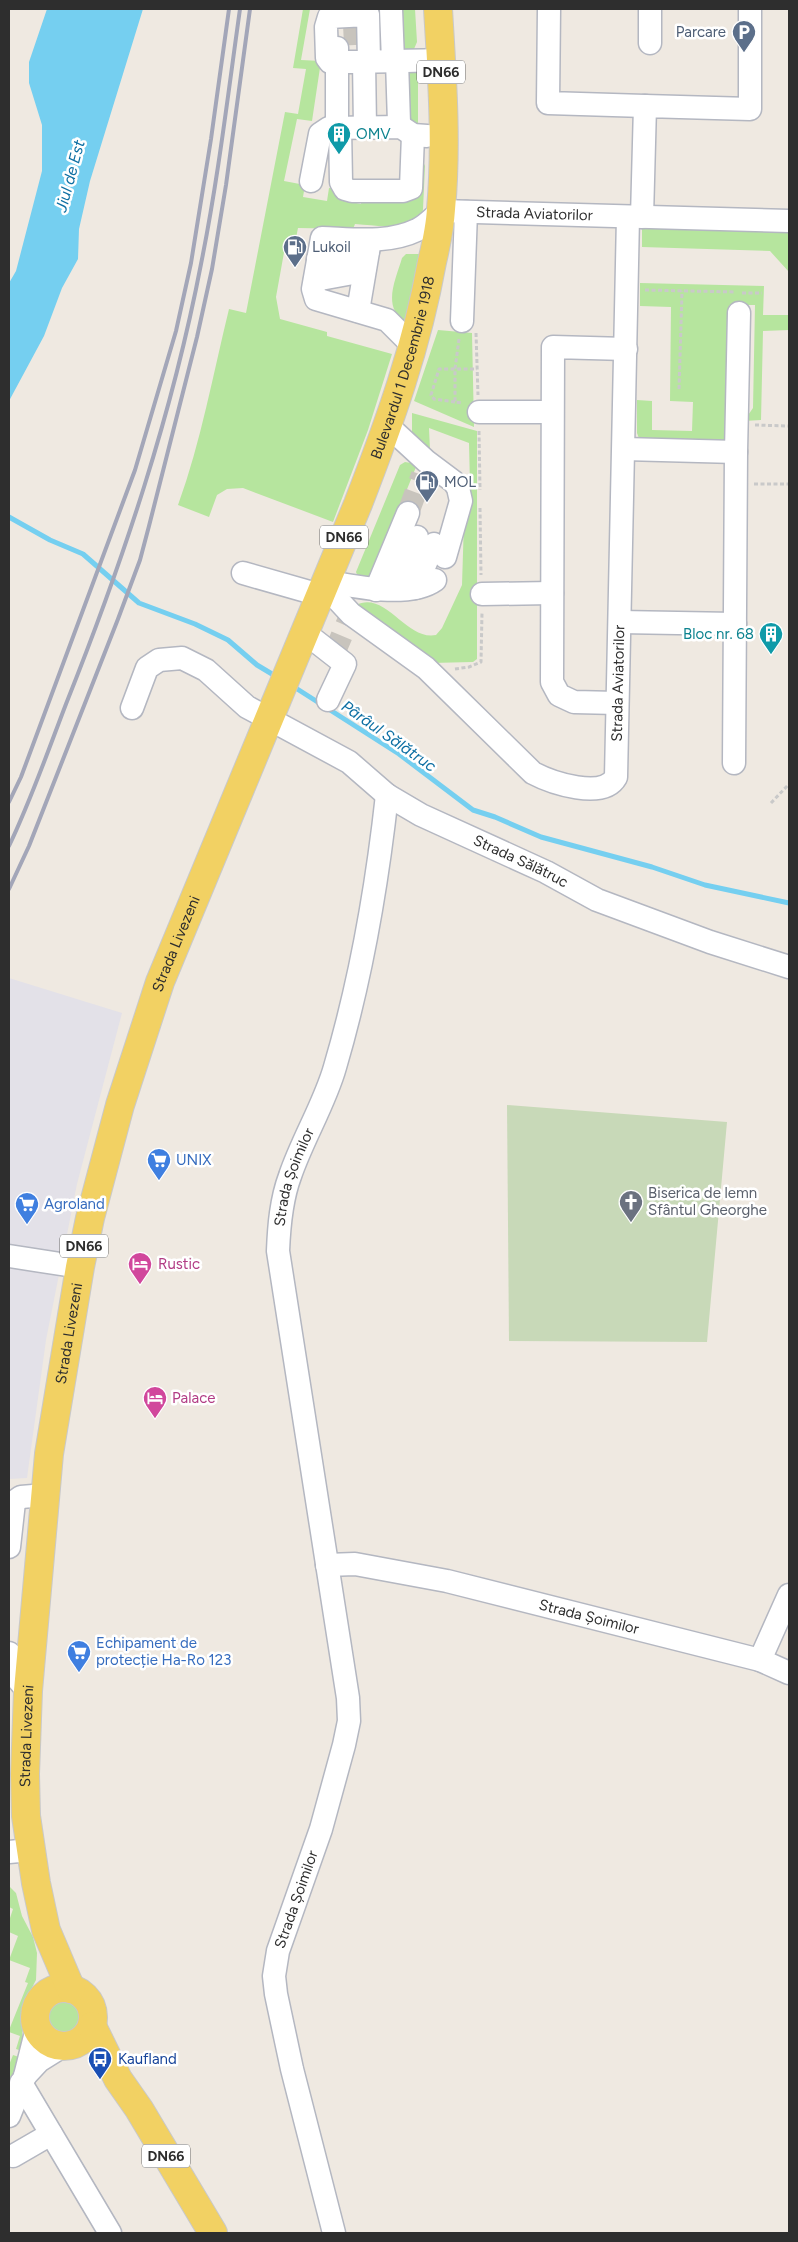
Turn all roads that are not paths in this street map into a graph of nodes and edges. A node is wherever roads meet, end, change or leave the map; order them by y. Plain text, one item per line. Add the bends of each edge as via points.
1 (391, 9) edge
2 (438, 9) edge
3 (549, 9) edge
4 (650, 9) edge
5 (750, 9) edge
6 (650, 43) dead end
7 (359, 47) junction
8 (441, 60) junction
9 (645, 106) junction
10 (370, 128) junction
11 (443, 136) junction
12 (311, 181) dead end
13 (454, 212) junction
14 (635, 217) junction
15 (789, 221) edge
16 (367, 258) junction
17 (316, 270) junction
18 (358, 311) junction
19 (739, 313) dead end
20 (462, 321) road end
21 (414, 347) junction
22 (626, 349) junction
23 (475, 408) road end
24 (552, 412) junction
25 (388, 426) junction
26 (624, 449) junction
27 (736, 452) junction
28 (425, 538) junction
29 (243, 573) dead end
30 (323, 587) junction
31 (406, 587) junction
32 (552, 593) junction
33 (482, 594) dead end
34 (620, 622) junction
35 (735, 624) junction
36 (300, 640) junction
37 (328, 700) dead end
38 (617, 703) junction
39 (132, 708) dead end
40 (271, 713) junction
41 (734, 763) dead end
42 (387, 795) junction
43 (789, 967) edge
44 (9, 1256) edge
45 (80, 1267) junction
46 (45, 1495) junction
47 (9, 1547) edge
48 (327, 1565) junction
49 (789, 1595) edge
50 (9, 1653) edge
51 (760, 1660) junction
52 (789, 1673) edge
53 (28, 1691) junction
54 (19, 1851) edge
55 (59, 1991) junction
56 (92, 2026) junction
57 (37, 2028) junction
58 (66, 2046) junction
59 (23, 2079) junction
60 (118, 2079) junction
61 (9, 2116) edge
62 (51, 2134) junction
63 (13, 2156) dead end
64 (110, 2233) edge
65 (213, 2233) edge
66 (334, 2233) edge

1 - 7 street
2 - 8 main road, Bulevardul 1 Decembrie 1918 / DN66
3 - 9 street via 548,103
4 - 6 street
5 - 9 street via 750,109
7 - 8 street
7 - 10 street
7 - 10 street via 399,123
8 - 11 main road, Bulevardul 1 Decembrie 1918 / DN66
9 - 14 street
10 - 11 street
10 - 12 street via 323,130
11 - 13 main road, Bulevardul 1 Decembrie 1918 / DN66
13 - 14 street, Strada Aviatorilor
13 - 16 street via 419,230 388,238
13 - 20 street
13 - 21 main road, Bulevardul 1 Decembrie 1918 / DN66 via 427,293
14 - 15 street, Strada Aviatorilor
14 - 22 street, Strada Aviatorilor via 627,290
16 - 17 street
16 - 17 street via 322,238
16 - 18 street
17 - 18 street via 316,299
18 - 21 street via 387,320
19 - 27 street
21 - 25 main road, Bulevardul 1 Decembrie 1918 / DN66
22 - 24 street via 553,347
22 - 26 street, Strada Aviatorilor
23 - 24 street
24 - 32 street
25 - 28 street via 424,468 454,482 458,488 461,501
25 - 30 main road, Bulevardul 1 Decembrie 1918 / DN66
26 - 27 street
26 - 34 street, Strada Aviatorilor
27 - 35 street
28 - 31 street
28 - 31 street
29 - 30 street
30 - 31 street
30 - 36 main road, Bulevardul 1 Decembrie 1918 / DN66
30 - 38 street, Strada Aviatorilor via 351,614 426,668 533,773 548,780 566,786 592,788 612,784 616,777
32 - 33 street
32 - 38 street via 552,682 559,695 574,702
34 - 35 street
34 - 38 street, Strada Aviatorilor
35 - 41 street
36 - 37 street via 345,664
36 - 40 main road, Bulevardul 1 Decembrie 1918 / DN66
39 - 40 street, Strada Sălătruc via 147,668 159,660 182,658 206,670 247,707
40 - 42 street, Strada Sălătruc via 349,762
40 - 45 main road, Strada Livezeni / DN66 via 149,1015 103,1166
42 - 43 street, Strada Sălătruc via 421,815 546,872 597,900
42 - 48 street, Strada Șoimilor via 368,922 334,1069 289,1179 280,1220 278,1251
44 - 45 street
45 - 46 main road, Strada Livezeni / DN66 via 50,1441
46 - 47 street via 20,1498 14,1502
46 - 53 main road, Strada Livezeni / DN66
48 - 51 street, Strada Șoimilor via 356,1564 447,1581
48 - 66 street, Strada Șoimilor via 349,1722 322,1829 278,1951 274,1976 292,2069
49 - 51 street
50 - 53 street via 15,1676
51 - 52 street, Strada Șoimilor
53 - 54 main road, Strada Livezeni / DN66 via 25,1793
54 - 55 main road, Strada Livezeni / DN66 via 46,1930
55 - 56 main road, DN66 via 80,1993 87,1999 92,2008
55 - 57 main road via 38,2005 35,2013
56 - 58 main road via 84,2039
56 - 60 main road, DN66
57 - 58 main road via 47,2041
57 - 59 street
58 - 59 street via 40,2061
58 - 60 main road
59 - 61 street
59 - 62 street
60 - 65 main road, DN66
62 - 63 street
62 - 64 street

